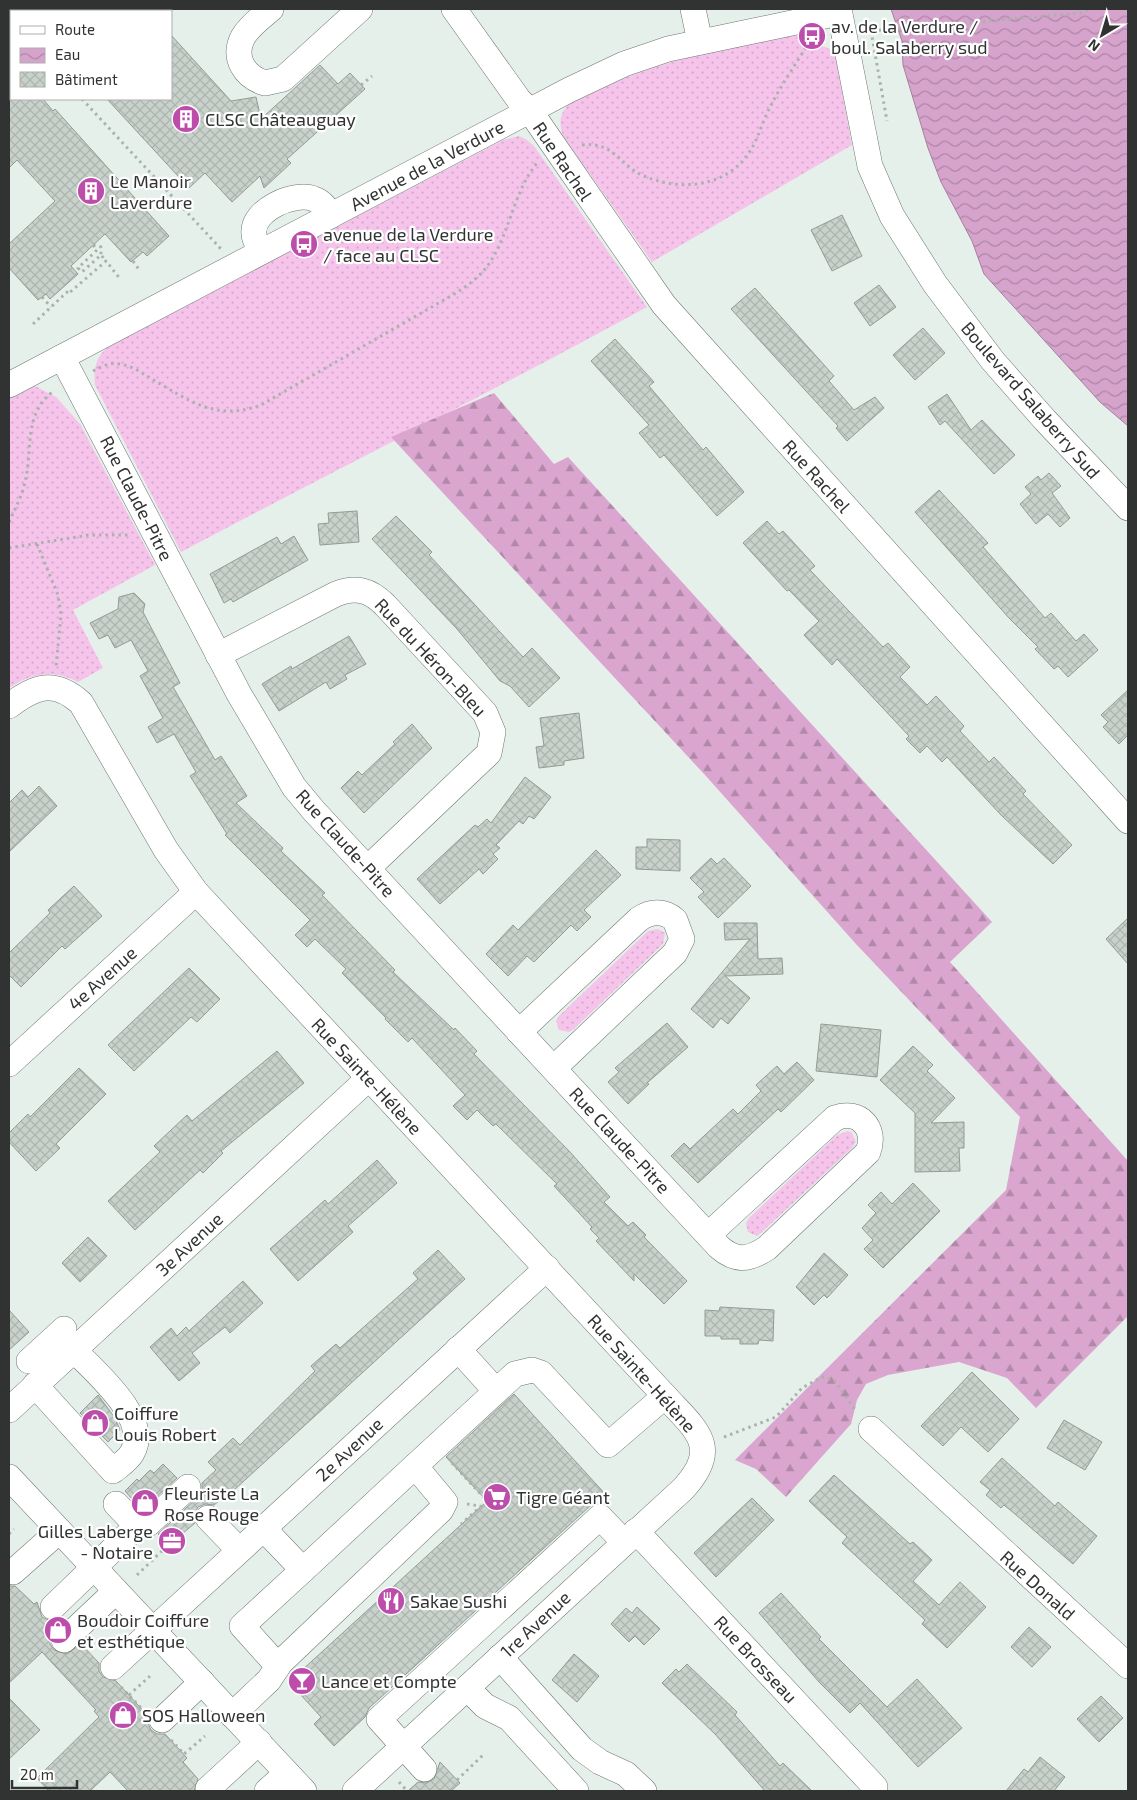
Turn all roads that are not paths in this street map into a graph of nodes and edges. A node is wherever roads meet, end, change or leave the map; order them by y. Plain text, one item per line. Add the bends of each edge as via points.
1 (271, 9) edge
2 (360, 9) edge
3 (454, 9) edge
4 (693, 9) edge
5 (839, 11) edge
6 (700, 42) junction
7 (530, 111) junction
8 (330, 216) junction
9 (261, 252) junction
10 (62, 357) junction
11 (9, 385) edge
12 (1128, 508) edge
13 (218, 655) junction
14 (9, 706) edge
15 (1128, 821) edge
16 (368, 868) junction
17 (196, 892) junction
18 (520, 1032) junction
19 (9, 1064) edge
20 (554, 1068) junction
21 (369, 1078) junction
22 (708, 1236) junction
23 (547, 1268) junction
24 (69, 1339) junction
25 (458, 1350) junction
26 (29, 1370) edge
27 (496, 1391) junction
28 (665, 1396) junction
29 (9, 1410) edge
30 (871, 1429) road end
31 (709, 1445) joint
32 (415, 1466) junction
33 (10, 1481) edge
34 (188, 1487) dead end
35 (116, 1504) dead end
36 (208, 1518) dead end
37 (137, 1526) junction
38 (263, 1528) junction
39 (59, 1531) junction
40 (630, 1537) junction
41 (239, 1550) junction
42 (92, 1567) junction
43 (303, 1570) junction
44 (13, 1572) dead end
45 (116, 1591) junction
46 (53, 1607) dead end
47 (152, 1630) junction
48 (64, 1640) dead end
49 (500, 1657) junction
50 (278, 1666) junction
51 (1128, 1666) edge
52 (116, 1675) road end
53 (202, 1682) junction
54 (467, 1688) junction
55 (232, 1715) junction
56 (158, 1723) road end
57 (259, 1742) junction
58 (403, 1747) junction
59 (424, 1769) dead end
60 (287, 1773) junction
61 (875, 1787) dead end
62 (208, 1789) dead end
63 (267, 1791) edge
64 (304, 1791) edge
65 (355, 1791) edge
66 (576, 1791) edge
67 (644, 1791) edge

1 - 2 street via 248,30 240,47 243,67 249,76 265,83 283,79
3 - 7 street, Rue Rachel
4 - 6 street
5 - 6 street, Avenue de la Verdure
5 - 12 street, Boulevard Salaberry Sud via 870,166 879,191 905,240 954,311 1009,380
6 - 7 street, Avenue de la Verdure via 624,64
7 - 8 street, Avenue de la Verdure
7 - 15 street, Rue Rachel via 664,305
8 - 9 street, Avenue de la Verdure
8 - 9 street via 322,204 312,198 294,198 277,204 264,212 254,227
9 - 10 street, Avenue de la Verdure
10 - 11 street, Avenue de la Verdure
10 - 13 street, Rue Claude-Pitre
13 - 16 street, Rue Claude-Pitre via 294,787
13 - 16 street, Rue du Héron-Bleu via 336,594 357,589 366,591 385,605 486,713 493,732 488,753
14 - 17 street, Rue Sainte-Hélène via 36,689 55,688 74,696 88,712 166,850
16 - 18 street, Rue Claude-Pitre
17 - 19 street, 4e Avenue
17 - 21 street, Rue Sainte-Hélène
18 - 20 street, Rue Claude-Pitre
18 - 20 street via 639,919 653,912 675,920 682,939 675,953
20 - 22 street, Rue Claude-Pitre
21 - 23 street, Rue Sainte-Hélène
21 - 24 street, 3e Avenue
22 - 22 street, Rue Claude-Pitre via 734,1258 748,1258 767,1248 868,1152 872,1136 865,1124 852,1116 835,1118
23 - 25 street, 2e Avenue
23 - 28 street, Rue Sainte-Hélène
24 - 26 street, 3e Avenue
24 - 26 street via 134,1418 136,1440 131,1455 113,1472
25 - 27 street
25 - 38 street, 2e Avenue
26 - 29 street, 3e Avenue
27 - 28 street via 515,1374 532,1370 541,1372 608,1445
27 - 32 street
28 - 31 street, Rue Sainte-Hélène via 702,1441
30 - 51 street, Rue Donald
31 - 40 street, 1re Avenue via 692,1479
32 - 43 street
32 - 50 street via 442,1495 445,1506
33 - 39 street
34 - 37 street via 148,1524
35 - 37 street
36 - 41 street
37 - 42 street
38 - 41 street, 2e Avenue
38 - 43 street
39 - 42 street
39 - 44 street
40 - 49 street, 1re Avenue
40 - 58 street, Rue Brosseau via 600,1517 379,1719
40 - 61 street, Rue Brosseau
41 - 47 street, 2e Avenue
42 - 45 street
42 - 46 street
43 - 50 street via 242,1626
45 - 47 street
45 - 48 street
47 - 52 street, 2e Avenue
47 - 53 street
49 - 54 street, 1re Avenue
49 - 67 street via 582,1749 626,1774
50 - 55 street via 269,1680
53 - 55 street
53 - 56 street
54 - 58 street, 1re Avenue
54 - 66 street via 485,1706 509,1718
55 - 57 street
57 - 60 street
57 - 62 street
58 - 59 street
58 - 65 street, 1re Avenue
60 - 63 street
60 - 64 street

